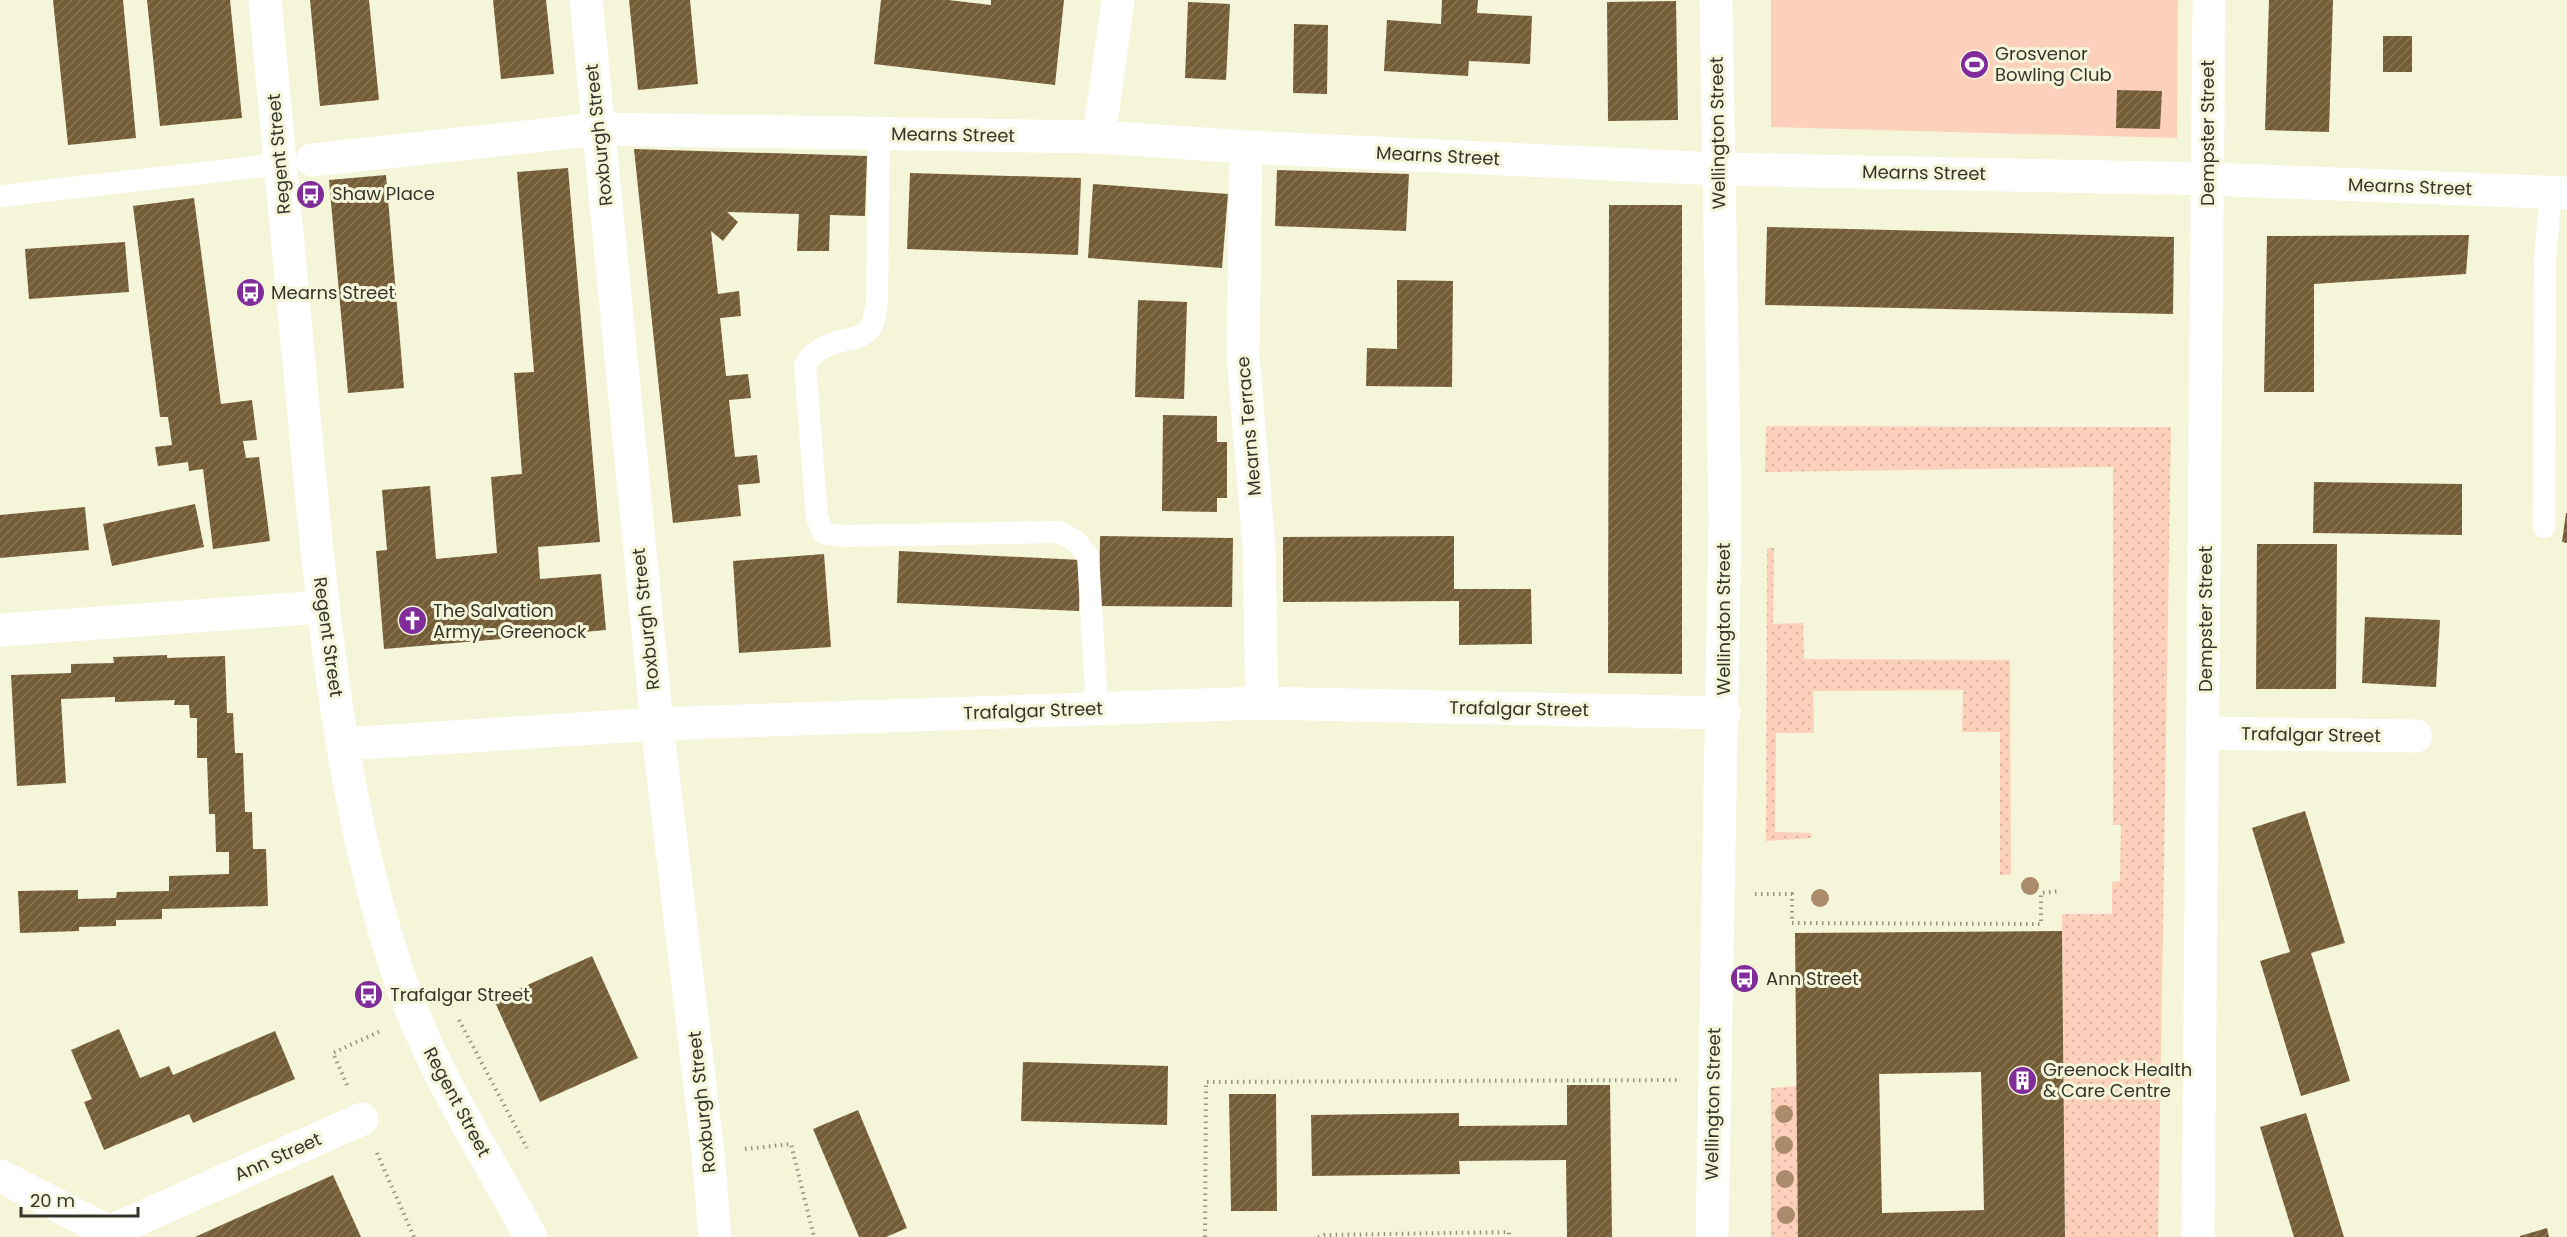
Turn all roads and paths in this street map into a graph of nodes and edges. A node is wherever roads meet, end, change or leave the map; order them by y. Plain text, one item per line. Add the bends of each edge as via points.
1 (266, 0) edge
2 (586, 0) edge
3 (1118, 0) edge
4 (1716, 0) edge
5 (2209, 0) edge
6 (598, 129) junction
7 (879, 134) junction
8 (1099, 137) junction
9 (1246, 147) junction
10 (296, 162) junction
11 (1719, 169) junction
12 (2208, 179) junction
13 (2559, 193) edge
14 (0, 196) edge
15 (2544, 527) dead end
16 (322, 607) junction
17 (0, 630) edge
18 (1262, 704) junction
19 (1097, 709) junction
20 (1724, 713) junction
21 (657, 724) junction
22 (2205, 733) junction
23 (2416, 736) dead end
24 (343, 744) junction
25 (2061, 891) dead end
26 (1719, 894) junction
27 (414, 1017) junction
28 (1639, 1078) dead end
29 (362, 1119) junction
30 (708, 1153) junction
31 (0, 1176) edge
32 (414, 1237) edge
33 (531, 1237) edge
34 (715, 1237) edge
35 (814, 1237) edge
36 (1205, 1237) edge
37 (1318, 1237) edge
38 (1509, 1237) edge
39 (1712, 1237) edge
40 (2198, 1237) edge

1 - 10 street, Regent Street
2 - 6 street, Roxburgh Street
3 - 8 street
4 - 11 street, Wellington Street
5 - 12 street, Dempster Street
6 - 7 street, Mearns Street
6 - 10 street, Mearns Street
6 - 21 street, Roxburgh Street
7 - 8 street, Mearns Street
7 - 19 lane via 877,302 872,326 865,334 811,354 805,366 817,517 823,533 841,536 1059,532 1076,540 1088,555
8 - 9 street, Mearns Street
9 - 11 street, Mearns Street
9 - 18 street, Mearns Terrace via 1243,356 1259,547
10 - 14 lane
10 - 16 street, Regent Street
11 - 12 street, Mearns Street
11 - 20 street, Wellington Street
12 - 13 street, Mearns Street
12 - 22 street, Dempster Street
13 - 15 lane via 2545,260
16 - 17 street
16 - 24 street, Regent Street
18 - 19 street, Trafalgar Street
18 - 20 street, Trafalgar Street
19 - 21 street, Trafalgar Street
20 - 26 street, Wellington Street
21 - 24 street, Trafalgar Street
21 - 30 street, Roxburgh Street
22 - 23 street, Trafalgar Street
22 - 40 street, Dempster Street
24 - 27 street, Regent Street via 355,821 377,908
25 - 26 path via 2041,893 2042,924 1792,923 1792,894
26 - 39 street, Wellington Street via 1712,1082
27 - 29 path via 333,1053
27 - 33 street, Regent Street via 444,1080
28 - 36 path via 1206,1082
29 - 31 street, Ann Street via 109,1232
29 - 32 path
30 - 34 street, Roxburgh Street
30 - 35 path via 791,1144
37 - 38 path via 1509,1232

